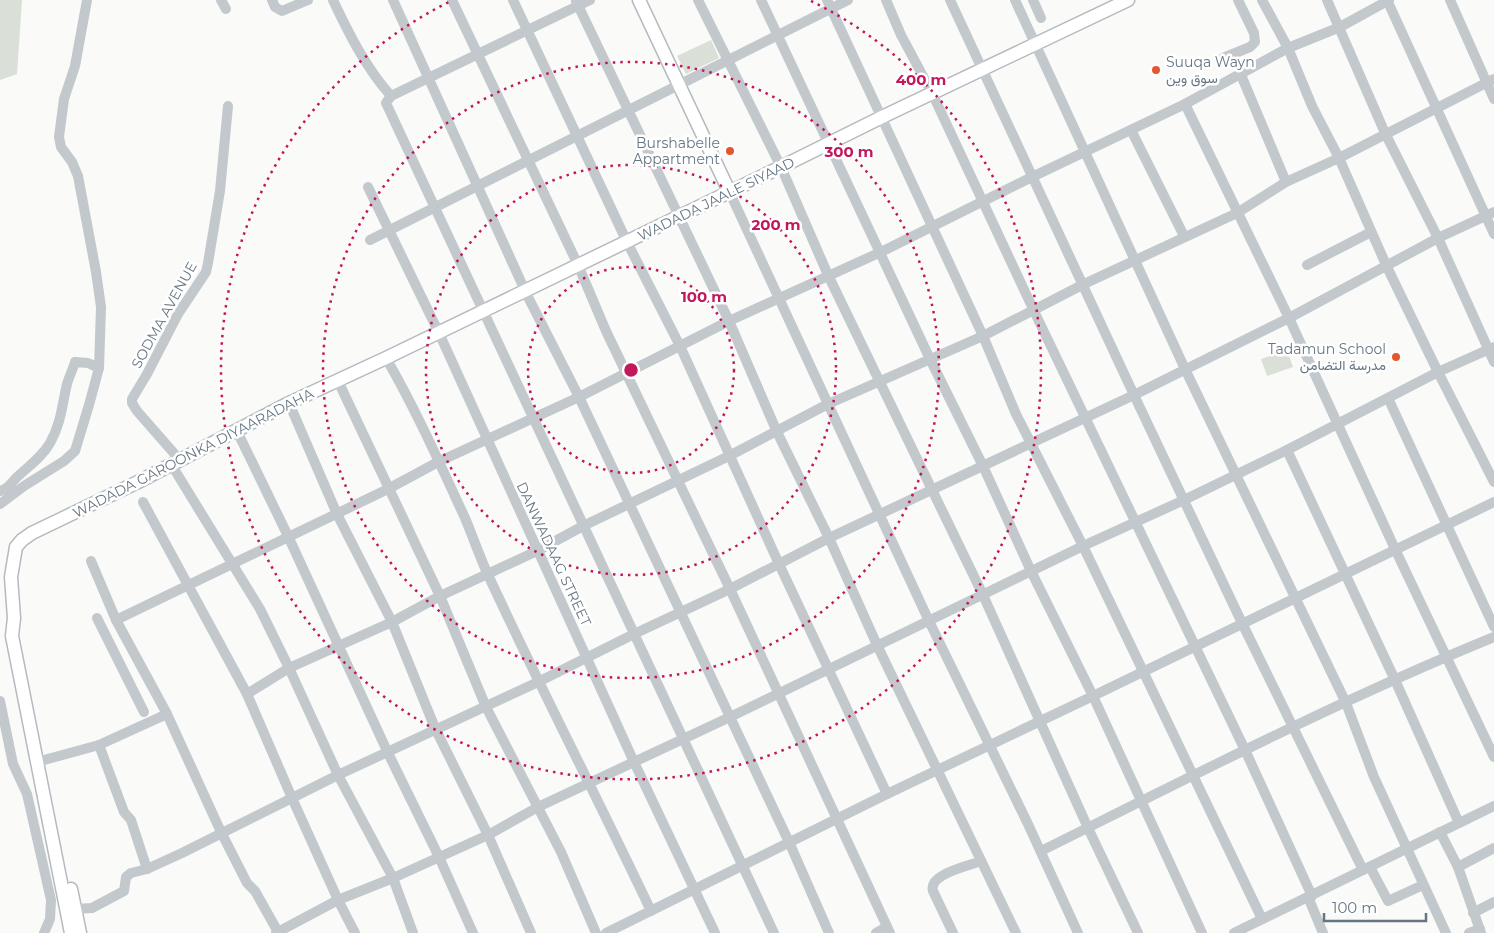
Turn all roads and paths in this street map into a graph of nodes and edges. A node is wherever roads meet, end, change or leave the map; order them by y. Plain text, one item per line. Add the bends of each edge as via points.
1 (87, 0) edge
2 (272, 0) edge
3 (308, 0) edge
4 (333, 0) edge
5 (393, 0) edge
6 (452, 0) edge
7 (513, 0) edge
8 (590, 0) edge
9 (639, 0) edge
10 (698, 0) edge
11 (761, 0) edge
12 (848, 0) edge
13 (886, 0) edge
14 (950, 0) edge
15 (1015, 0) edge
16 (1033, 0) edge
17 (1128, 0) edge
18 (1238, 0) edge
19 (1262, 0) edge
20 (1327, 0) edge
21 (1388, 0) edge
22 (1450, 0) edge
23 (577, 3) edge
24 (829, 4) edge
25 (1041, 18) dead end
26 (1340, 27) junction
27 (527, 30) junction
28 (777, 36) junction
29 (1035, 44) junction
30 (1288, 48) junction
31 (477, 55) junction
32 (1223, 58) dead end
33 (728, 60) junction
34 (984, 69) junction
35 (1241, 75) junction
36 (430, 78) junction
37 (1490, 81) edge
38 (679, 85) junction
39 (932, 93) junction
40 (391, 96) junction
41 (1494, 99) edge
42 (1185, 104) junction
43 (228, 106) dead end
44 (1437, 108) junction
45 (628, 110) junction
46 (882, 117) junction
47 (1131, 130) junction
48 (1385, 133) junction
49 (576, 136) junction
50 (830, 142) junction
51 (1086, 152) junction
52 (1338, 158) junction
53 (527, 161) junction
54 (781, 168) junction
55 (1032, 177) junction
56 (1286, 182) junction
57 (478, 186) junction
58 (368, 187) dead end
59 (730, 191) junction
60 (983, 202) junction
61 (434, 208) junction
62 (1237, 213) junction
63 (1490, 214) edge
64 (678, 216) junction
65 (932, 226) junction
66 (388, 230) junction
67 (1371, 232) junction
68 (1494, 234) edge
69 (1184, 236) junction
70 (1438, 238) junction
71 (370, 240) dead end
72 (627, 242) junction
73 (881, 252) junction
74 (1135, 260) junction
75 (578, 265) junction
76 (1307, 265) dead end
77 (1387, 267) junction
78 (828, 275) junction
79 (1084, 284) junction
80 (525, 290) junction
81 (780, 298) junction
82 (482, 311) junction
83 (1034, 311) junction
84 (1289, 318) junction
85 (729, 321) junction
86 (439, 333) junction
87 (983, 336) junction
88 (680, 346) junction
89 (1491, 348) edge
90 (386, 358) junction
91 (930, 359) junction
92 (1494, 362) edge
93 (99, 368) junction
94 (1185, 369) junction
95 (1438, 372) junction
96 (628, 373) junction
97 (338, 381) junction
98 (880, 383) junction
99 (1134, 394) junction
100 (579, 397) junction
101 (1388, 398) junction
102 (289, 403) junction
103 (828, 404) junction
104 (533, 418) junction
105 (1085, 418) junction
106 (1338, 424) junction
107 (236, 429) junction
108 (777, 432) junction
109 (486, 440) junction
110 (1030, 443) junction
111 (1287, 450) junction
112 (729, 456) junction
113 (175, 461) junction
114 (438, 462) junction
115 (983, 466) junction
116 (1236, 475) junction
117 (679, 480) junction
118 (1494, 482) edge
119 (388, 489) junction
120 (931, 489) junction
121 (0, 491) edge
122 (1184, 500) junction
123 (143, 502) dead end
124 (1494, 502) edge
125 (0, 504) edge
126 (629, 505) junction
127 (337, 514) junction
128 (880, 514) junction
129 (1137, 522) junction
130 (1446, 523) junction
131 (584, 526) junction
132 (288, 536) junction
133 (829, 538) junction
134 (1083, 546) junction
135 (1395, 549) junction
136 (537, 551) junction
137 (91, 561) dead end
138 (232, 564) junction
139 (779, 564) junction
140 (1031, 571) junction
141 (488, 574) junction
142 (1346, 574) junction
143 (187, 586) junction
144 (730, 589) junction
145 (440, 596) junction
146 (983, 596) junction
147 (1295, 597) junction
148 (680, 612) junction
149 (14, 618) junction
150 (97, 618) dead end
151 (116, 620) junction
152 (928, 621) junction
153 (392, 622) junction
154 (1242, 623) junction
155 (1494, 627) edge
156 (634, 634) junction
157 (1494, 636) edge
158 (877, 645) junction
159 (339, 646) junction
160 (1194, 646) junction
161 (1446, 656) junction
162 (586, 657) junction
163 (289, 668) junction
164 (829, 668) junction
165 (1143, 671) junction
166 (1395, 680) junction
167 (538, 682) junction
168 (151, 684) junction
169 (134, 692) junction
170 (778, 693) junction
171 (247, 694) junction
172 (1093, 696) junction
173 (0, 701) edge
174 (1346, 703) junction
175 (486, 707) junction
176 (144, 712) dead end
177 (167, 714) junction
178 (730, 718) junction
179 (1040, 721) junction
180 (1292, 727) junction
181 (435, 728) junction
182 (683, 739) junction
183 (99, 745) junction
184 (990, 746) junction
185 (1245, 750) junction
186 (388, 753) junction
187 (1494, 757) edge
188 (44, 760) junction
189 (634, 762) junction
190 (938, 770) junction
191 (338, 775) junction
192 (1193, 776) junction
193 (590, 784) junction
194 (887, 794) junction
195 (292, 798) junction
196 (1142, 802) junction
197 (1494, 806) edge
198 (538, 807) junction
199 (837, 818) junction
200 (1460, 823) junction
201 (1088, 828) junction
202 (221, 832) junction
203 (1440, 832) junction
204 (488, 835) junction
205 (789, 842) junction
206 (1407, 848) junction
207 (1494, 848) edge
208 (1041, 851) junction
209 (439, 857) junction
210 (982, 861) junction
211 (743, 865) junction
212 (1458, 867) junction
213 (147, 869) junction
214 (1366, 869) junction
215 (393, 878) junction
216 (1423, 885) junction
217 (694, 890) junction
218 (1310, 896) junction
219 (338, 900) junction
220 (1494, 902) edge
221 (75, 909) junction
222 (651, 911) junction
223 (1473, 913) junction
224 (1262, 919) junction
225 (888, 930) edge
226 (1480, 931) edge
227 (44, 933) edge
228 (71, 933) edge
229 (80, 933) edge
230 (277, 933) edge
231 (355, 933) edge
232 (413, 933) edge
233 (472, 933) edge
234 (532, 933) edge
235 (596, 933) edge
236 (606, 933) edge
237 (714, 933) edge
238 (774, 933) edge
239 (829, 933) edge
240 (876, 933) edge
241 (953, 933) edge
242 (1016, 933) edge
243 (1078, 933) edge
244 (1138, 933) edge
245 (1202, 933) edge
246 (1234, 933) edge
247 (1323, 933) edge
248 (1446, 933) edge
249 (1469, 933) edge

1 - 93 street via 77,56 64,99 59,137 61,147 78,176 96,272 101,307
2 - 3 street via 275,8 282,11
4 - 40 street via 348,33
5 - 36 street
6 - 31 street
7 - 27 street
8 - 23 street
9 - 38 main road
10 - 33 street
11 - 28 street
12 - 24 street
13 - 39 street
14 - 34 street
15 - 29 street
16 - 25 street
17 - 29 main road, WADADA JAALE SIYAAD
18 - 32 street via 1255,42
19 - 30 street
20 - 26 street
21 - 26 street
21 - 44 street
22 - 37 street
23 - 27 street
23 - 45 street
24 - 28 street
24 - 46 street
26 - 30 street
26 - 48 street
27 - 31 street
27 - 49 street
28 - 33 street
28 - 50 street
29 - 34 main road, WADADA JAALE SIYAAD
29 - 51 street
30 - 35 street
30 - 52 street
31 - 36 street
31 - 53 street
33 - 38 street
33 - 54 street
34 - 39 main road, WADADA JAALE SIYAAD
34 - 55 street
35 - 42 street
35 - 56 street
36 - 40 street
36 - 57 street
37 - 41 street
37 - 44 street
38 - 45 street
38 - 59 main road
39 - 46 main road, WADADA JAALE SIYAAD
39 - 60 street
40 - 61 street via 386,103
42 - 47 street
42 - 62 street
43 - 113 street, SODMA AVENUE via 220,191 206,272 178,314 132,399
44 - 48 street
44 - 63 street
45 - 49 street
45 - 64 street
46 - 50 main road, WADADA JAALE SIYAAD
46 - 65 street
47 - 51 street
47 - 69 street
48 - 52 street
48 - 70 street
49 - 53 street
49 - 72 street
50 - 54 main road, WADADA JAALE SIYAAD
50 - 73 street
51 - 55 street
51 - 74 street
52 - 56 street
52 - 67 street
53 - 57 street
53 - 75 street
54 - 59 main road, WADADA JAALE SIYAAD
54 - 78 street
55 - 60 street
55 - 79 street
56 - 62 street
57 - 61 street
57 - 80 street
58 - 66 street, DANWADAAG STREET
59 - 64 main road, WADADA JAALE SIYAAD
59 - 81 street
60 - 65 street
60 - 83 street
61 - 66 street
61 - 82 street
62 - 69 street
62 - 84 street
63 - 68 street
63 - 70 street
64 - 72 main road, WADADA JAALE SIYAAD
64 - 85 street
65 - 73 street
65 - 87 street
66 - 71 street
66 - 86 street, DANWADAAG STREET
67 - 76 street
67 - 77 street
69 - 74 street
70 - 77 street
70 - 89 street
72 - 75 main road, WADADA JAALE SIYAAD
72 - 88 street
73 - 78 street
73 - 91 street
74 - 79 street
74 - 94 street
75 - 80 main road, WADADA JAALE SIYAAD
75 - 96 street
77 - 84 street
77 - 95 street
78 - 81 street
78 - 98 street
79 - 83 street
79 - 99 street
80 - 82 main road, WADADA JAALE SIYAAD
80 - 100 street
81 - 85 street
81 - 103 street
82 - 86 main road, WADADA JAALE SIYAAD
82 - 104 street
83 - 87 street
83 - 105 street
84 - 94 street
84 - 106 street
85 - 88 street
85 - 108 street
86 - 90 main road, WADADA GAROONKA DIYAARADAHA
86 - 109 street, DANWADAAG STREET
87 - 91 street
87 - 110 street
88 - 96 street
88 - 112 street
89 - 92 street
89 - 95 street
90 - 97 main road, WADADA GAROONKA DIYAARADAHA
90 - 114 street
91 - 98 street
91 - 115 street
93 - 121 street via 75,362 60,422 49,444 34,464
93 - 125 street via 75,451
94 - 99 street
94 - 116 street
95 - 101 street
95 - 118 street
96 - 100 street
96 - 117 street
97 - 102 main road, WADADA GAROONKA DIYAARADAHA
97 - 119 street
98 - 103 street
98 - 120 street
99 - 105 street
99 - 122 street
100 - 104 street
100 - 126 street
101 - 106 street
101 - 130 street
102 - 107 main road, WADADA GAROONKA DIYAARADAHA
102 - 127 street
103 - 108 street
103 - 128 street
104 - 109 street
104 - 131 street
105 - 110 street
105 - 129 street
106 - 111 street
106 - 135 street
107 - 113 main road, WADADA GAROONKA DIYAARADAHA
107 - 132 street
108 - 112 street
108 - 133 street
109 - 114 street
109 - 136 street, DANWADAAG STREET
110 - 115 street
110 - 134 street
111 - 116 street
111 - 142 street
112 - 117 street
112 - 139 street
113 - 138 street
113 - 149 main road, WADADA GAROONKA DIYAARADAHA via 22,540 16,547 11,577
114 - 119 street
114 - 141 street
115 - 120 street
115 - 140 street
116 - 122 street
116 - 147 street
117 - 126 street
117 - 144 street
119 - 127 street
119 - 145 street
120 - 128 street
120 - 146 street
122 - 129 street
122 - 154 street
123 - 143 street
124 - 130 street
126 - 131 street
126 - 148 street
127 - 132 street
127 - 153 street
128 - 133 street
128 - 152 street
129 - 134 street
129 - 160 street
130 - 135 street
130 - 155 street
131 - 136 street
131 - 156 street
132 - 138 street
132 - 159 street
133 - 139 street
133 - 158 street
134 - 140 street
134 - 165 street
135 - 142 street
135 - 161 street
136 - 141 street
136 - 162 street, DANWADAAG STREET
137 - 151 street
138 - 143 street
138 - 163 street via 260,609
139 - 144 street
139 - 164 street
140 - 146 street
140 - 172 street
141 - 145 street
141 - 167 street
142 - 147 street
142 - 166 street
143 - 151 street
143 - 171 street
144 - 148 street
144 - 170 street
145 - 153 street
145 - 175 street
146 - 152 street
146 - 179 street
147 - 154 street
147 - 174 street
148 - 156 street
148 - 178 street
149 - 188 main road, WADADA GAROONKA DIYAARADAHA via 21,638
149 - 228 main road, WADADA GAROONKA DIYAARADAHA via 12,636
150 - 169 street
151 - 168 street
152 - 158 street
152 - 184 street
153 - 159 street
153 - 181 street
154 - 160 street
154 - 180 street
156 - 162 street
156 - 182 street
157 - 161 street
158 - 164 street
158 - 190 street
159 - 163 street
159 - 186 street
160 - 165 street
160 - 185 street
161 - 166 street
161 - 187 street
162 - 167 street
162 - 189 street, DANWADAAG STREET
163 - 171 street
163 - 191 street
164 - 170 street
164 - 194 street
165 - 172 street
165 - 192 street
166 - 174 street
166 - 200 street
167 - 175 street
167 - 193 street
168 - 169 street
168 - 177 street
169 - 176 street
170 - 178 street
170 - 199 street
171 - 195 street
172 - 179 street
172 - 196 street
173 - 227 street via 13,764 27,794 51,900 50,919
174 - 180 street
174 - 206 street via 1374,777
175 - 181 street
175 - 198 street
177 - 183 street
177 - 202 street
178 - 182 street
178 - 205 street
179 - 184 street
179 - 201 street
180 - 185 street
180 - 214 street
181 - 186 street
181 - 204 street
182 - 189 street
182 - 211 street
183 - 188 street
183 - 213 street via 124,812 131,820
184 - 190 street
184 - 208 street
185 - 192 street
185 - 218 street
186 - 191 street
186 - 209 street
188 - 221 main road, WADADA GAROONKA DIYAARADAHA
189 - 193 street
189 - 217 street, DANWADAAG STREET
190 - 194 street
190 - 210 street
191 - 195 street
191 - 215 street
192 - 196 street
192 - 224 street
193 - 198 street
193 - 222 street
194 - 199 street
195 - 202 street
195 - 219 street
196 - 201 street
196 - 245 street
197 - 200 street
198 - 204 street
198 - 235 street
199 - 205 street
199 - 225 street
200 - 203 street
201 - 208 street
201 - 244 street
202 - 213 street
202 - 230 street
203 - 206 street
203 - 212 street
204 - 209 street
204 - 234 street
205 - 211 street
205 - 239 street
206 - 214 street
206 - 216 street
207 - 212 street
208 - 243 street
209 - 215 street
209 - 233 street
210 - 241 street via 933,882 932,891
210 - 242 street
211 - 217 street
211 - 238 street
212 - 223 street
213 - 221 street via 131,873 126,877 124,890 102,903 92,908
214 - 216 street via 1388,901
214 - 218 street
215 - 219 street
215 - 232 street
216 - 248 street
217 - 222 street
217 - 237 street, DANWADAAG STREET
218 - 224 street
218 - 247 street
219 - 230 street
219 - 231 street
220 - 223 street
221 - 229 main road, WADADA GAROONKA DIYAARADAHA
222 - 236 street
223 - 226 street
224 - 246 street
225 - 240 street
226 - 249 street

